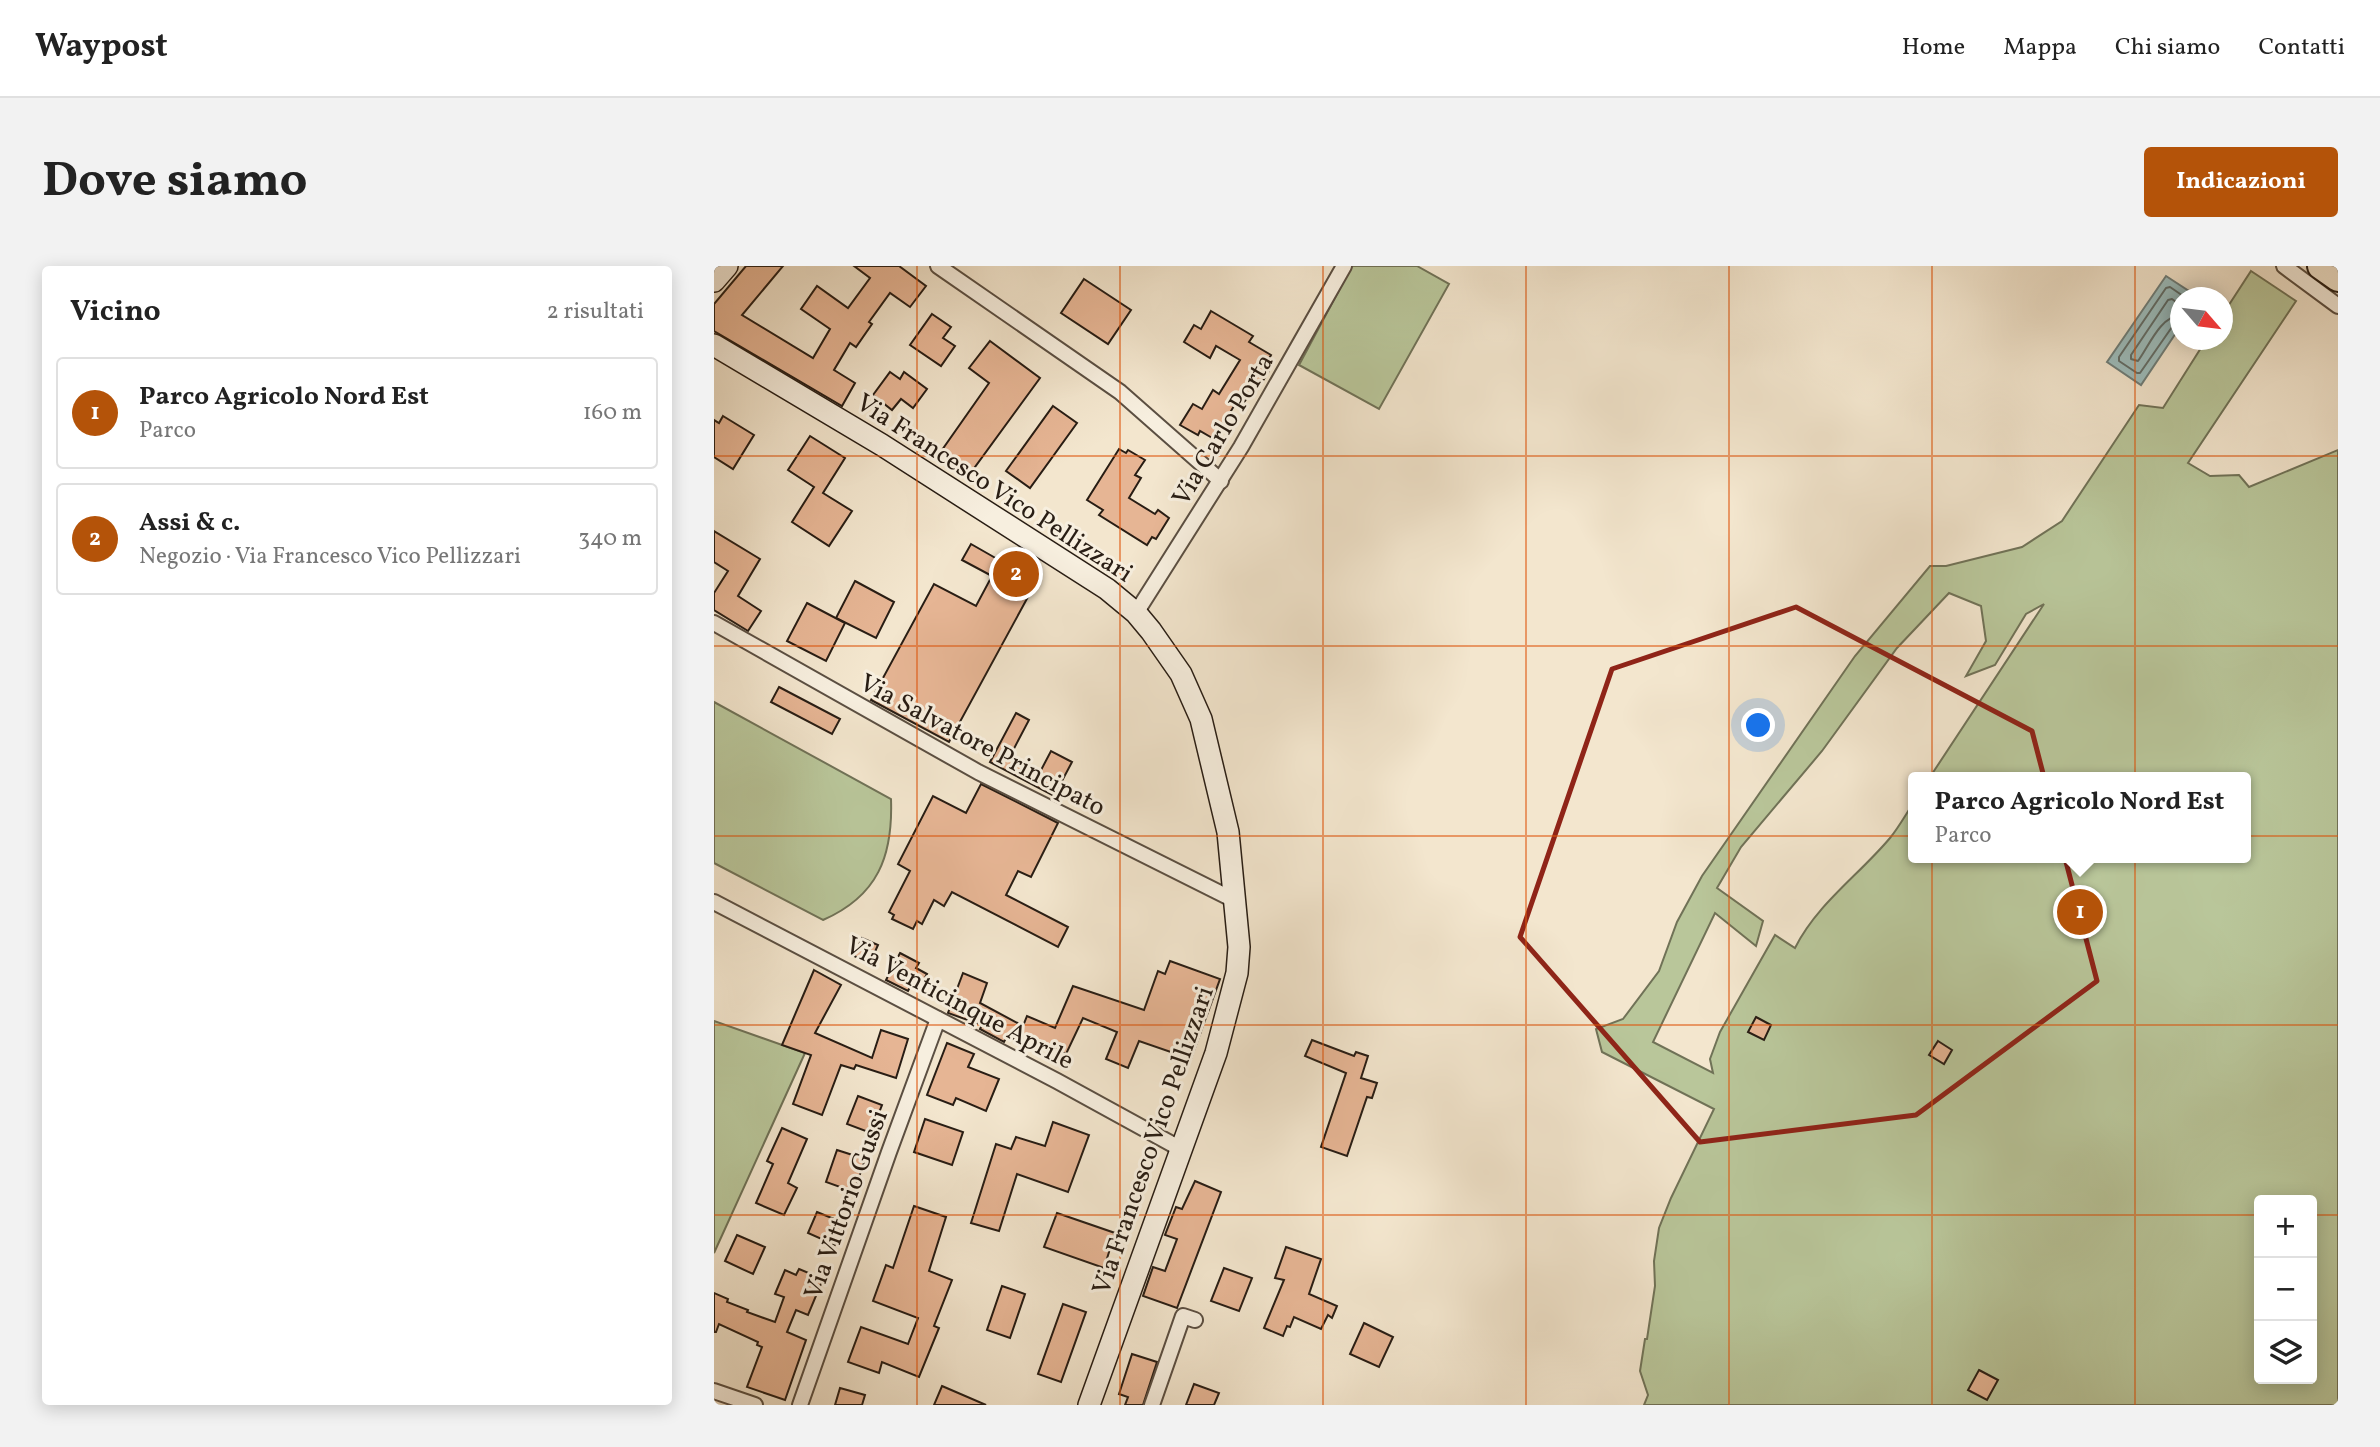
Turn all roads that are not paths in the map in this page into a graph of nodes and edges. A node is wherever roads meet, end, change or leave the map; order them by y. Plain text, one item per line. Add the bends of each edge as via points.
1 (727, 266) edge
2 (938, 266) edge
3 (1344, 266) edge
4 (2284, 266) edge
5 (2322, 266) edge
6 (2338, 278) edge
7 (714, 281) edge
8 (2338, 306) edge
9 (714, 345) edge
10 (1221, 481) junction
11 (1136, 613) junction
12 (714, 623) edge
13 (1234, 900) junction
14 (714, 902) edge
15 (938, 1019) junction
16 (1181, 1149) junction
17 (1195, 1320) dead end
18 (714, 1391) edge
19 (755, 1405) edge
20 (800, 1405) edge
21 (1089, 1405) edge
22 (1152, 1405) edge

1 - 7 street
2 - 10 street via 1120,392
3 - 10 street, Via Carlo Porta
4 - 8 street
5 - 6 highway
9 - 11 street, Via Francesco Vico Pellizzari via 1031,539
10 - 11 street, Via Carlo Porta
11 - 13 street, Via Francesco Vico Pellizzari via 1181,674 1201,719 1228,832
12 - 13 street, Via Salvatore Principato via 978,772
13 - 16 street, Via Francesco Vico Pellizzari via 1239,947 1235,983 1216,1053
14 - 15 street, Via Venticinque Aprile
15 - 16 street, Via Venticinque Aprile
15 - 20 street, Via Vittorio Gussi
16 - 21 street, Via Francesco Vico Pellizzari
17 - 22 street via 1184,1316
18 - 19 street

